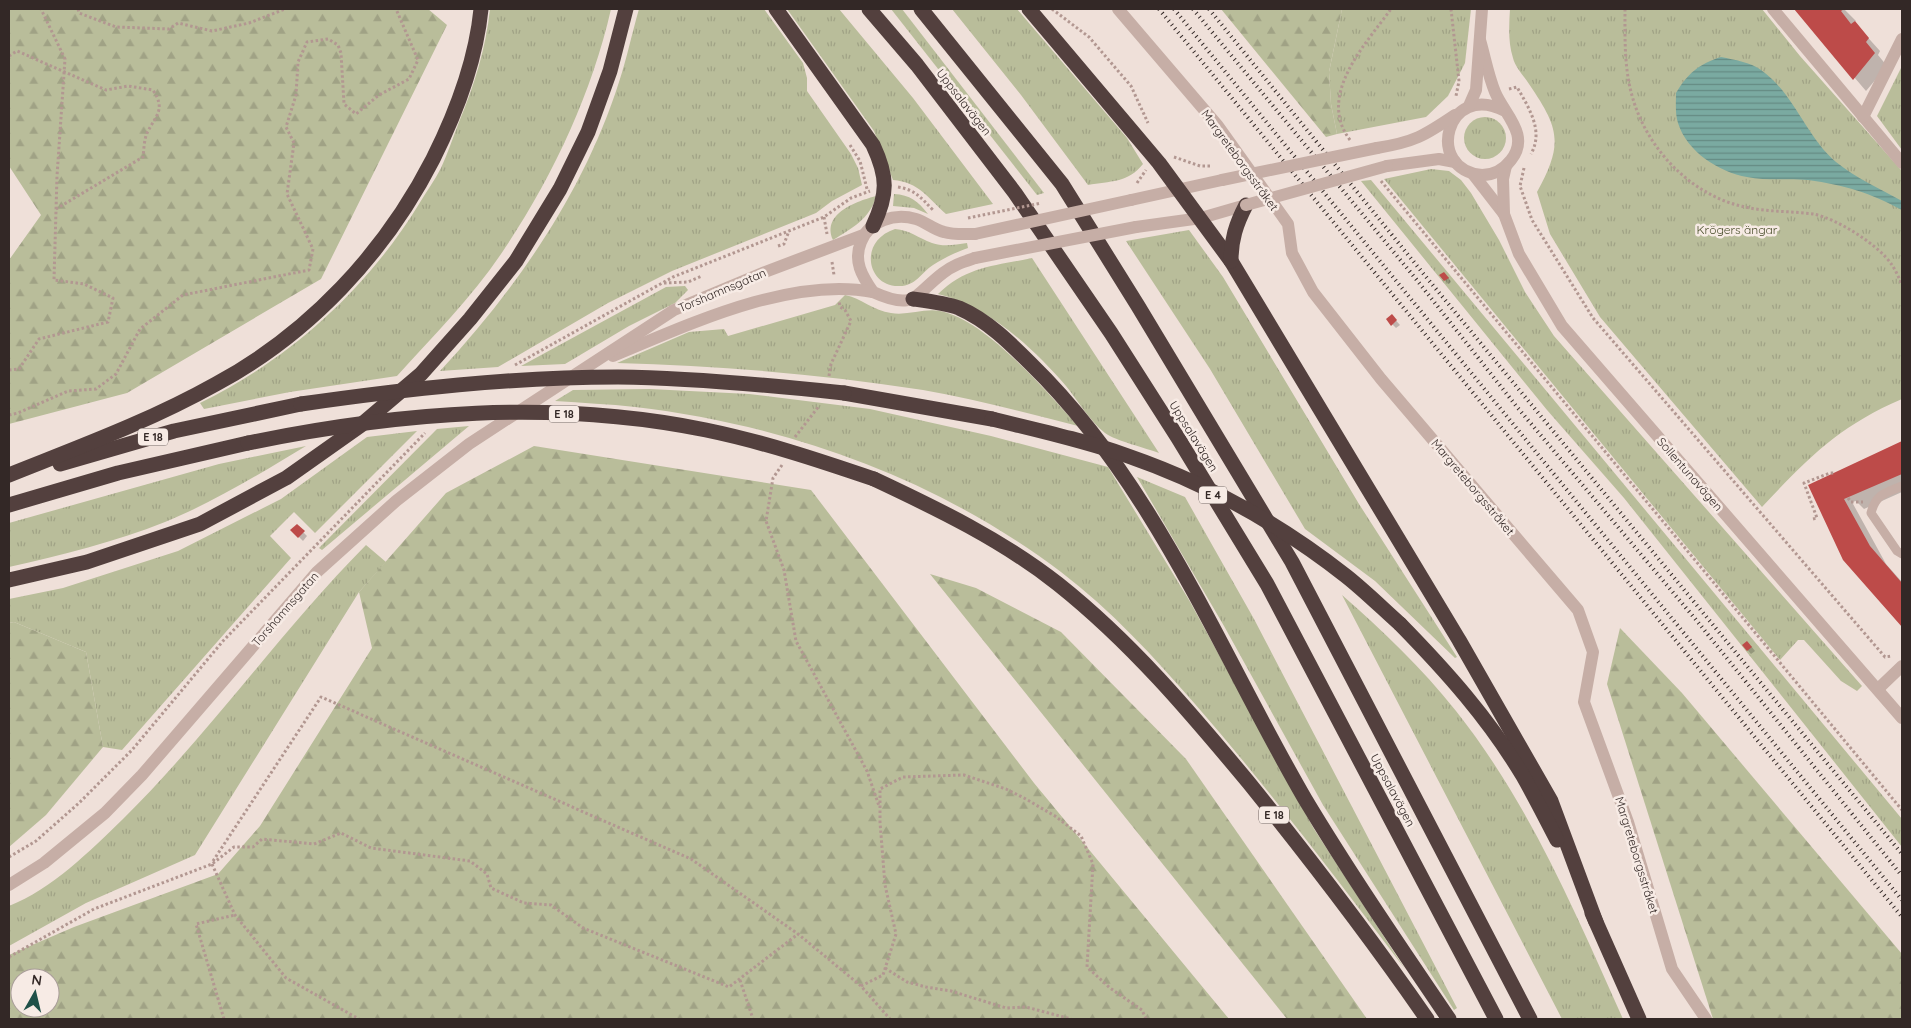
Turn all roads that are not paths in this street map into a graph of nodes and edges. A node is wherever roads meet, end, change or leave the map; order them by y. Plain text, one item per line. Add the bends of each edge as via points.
1 (481, 9) edge
2 (626, 9) edge
3 (776, 9) edge
4 (869, 9) edge
5 (921, 9) edge
6 (1029, 9) edge
7 (1118, 9) edge
8 (1482, 9) edge
9 (1773, 9) edge
10 (1902, 39) edge
11 (1480, 40) junction
12 (1464, 109) junction
13 (1505, 111) junction
14 (1863, 117) junction
15 (1455, 162) junction
16 (1902, 163) edge
17 (1506, 166) junction
18 (1473, 174) junction
19 (1179, 189) junction
20 (1246, 204) junction
21 (1504, 214) junction
22 (1200, 218) junction
23 (868, 231) junction
24 (1231, 261) junction
25 (873, 292) junction
26 (913, 299) junction
27 (590, 366) junction
28 (9, 477) edge
29 (1902, 486) edge
30 (9, 505) edge
31 (1902, 554) edge
32 (9, 580) edge
33 (1902, 666) edge
34 (1878, 689) junction
35 (1902, 718) edge
36 (9, 884) edge
37 (1596, 922) junction
38 (1427, 1019) edge
39 (1449, 1019) edge
40 (1496, 1019) edge
41 (1530, 1019) edge
42 (1638, 1019) edge
43 (1706, 1019) edge

1 - 28 highway via 467,76 447,131 422,180 390,230 354,276 325,305 291,335 217,384 141,422
2 - 32 highway via 610,71 588,132 560,189 516,261 421,374 361,425 286,478 200,524 87,562
3 - 23 highway via 873,145 880,161 885,188 883,204
4 - 40 highway, Uppsalavägen / E 4 via 917,65 1015,193 1178,438 1267,584
5 - 41 highway, Uppsalavägen / E 4 via 1062,184 1148,323 1292,562
6 - 19 highway
7 - 43 street, Margreteborgsstråket via 1218,126 1288,224 1292,253 1312,292 1381,379 1578,610 1593,652 1584,702 1628,822 1672,969
8 - 11 street, Sollentunavägen
9 - 14 street
10 - 14 street
11 - 12 street, Sollentunavägen via 1476,90
11 - 13 street, Sollentunavägen via 1495,92
12 - 13 street via 1481,104 1494,105
12 - 15 street, Sollentunavägen via 1452,121 1448,136 1449,152
12 - 19 street, Torshamnsgatan, bridge via 1424,137 1403,144
13 - 17 street, Sollentunavägen via 1518,132 1518,145
14 - 16 street
15 - 18 street, Sollentunavägen
15 - 20 street, bridge via 1440,158 1387,166
17 - 18 street via 1496,173
17 - 21 street, Sollentunavägen
18 - 21 street, Sollentunavägen
19 - 22 highway
19 - 23 street, Torshamnsgatan, bridge via 975,234 943,232 916,219 901,217 885,218
20 - 22 street
20 - 24 highway via 1234,228
21 - 34 street, Sollentunavägen via 1519,254 1562,326
22 - 24 highway
22 - 26 street, bridge via 975,258 955,265
23 - 25 street via 858,248 859,268
23 - 27 street, Torshamnsgatan via 674,310
24 - 37 highway via 1459,640 1546,792
25 - 26 street, Torshamnsgatan via 899,300
25 - 27 street, Torshamnsgatan via 836,287 772,299 709,317
26 - 39 highway via 958,308 1005,338 1052,384 1104,447 1185,573 1305,799
27 - 36 street, Torshamnsgatan via 469,444 389,507 317,572 142,775 105,812 44,863
28 - 37 highway, E 18, bridge via 174,430 301,404 466,384 608,378 763,384 844,393 919,404 1059,435 1127,456 1236,504 1295,539 1347,576 1400,624 1444,668 1489,725 1523,776
29 - 31 lane via 1881,494 1871,513
30 - 38 highway, E 18, bridge via 118,473 248,443 307,431 459,412 613,416 705,430 788,450 874,479 948,513 1006,547 1106,624 1190,712 1302,848
33 - 34 street
34 - 35 street, Sollentunavägen
37 - 42 highway, E 18

